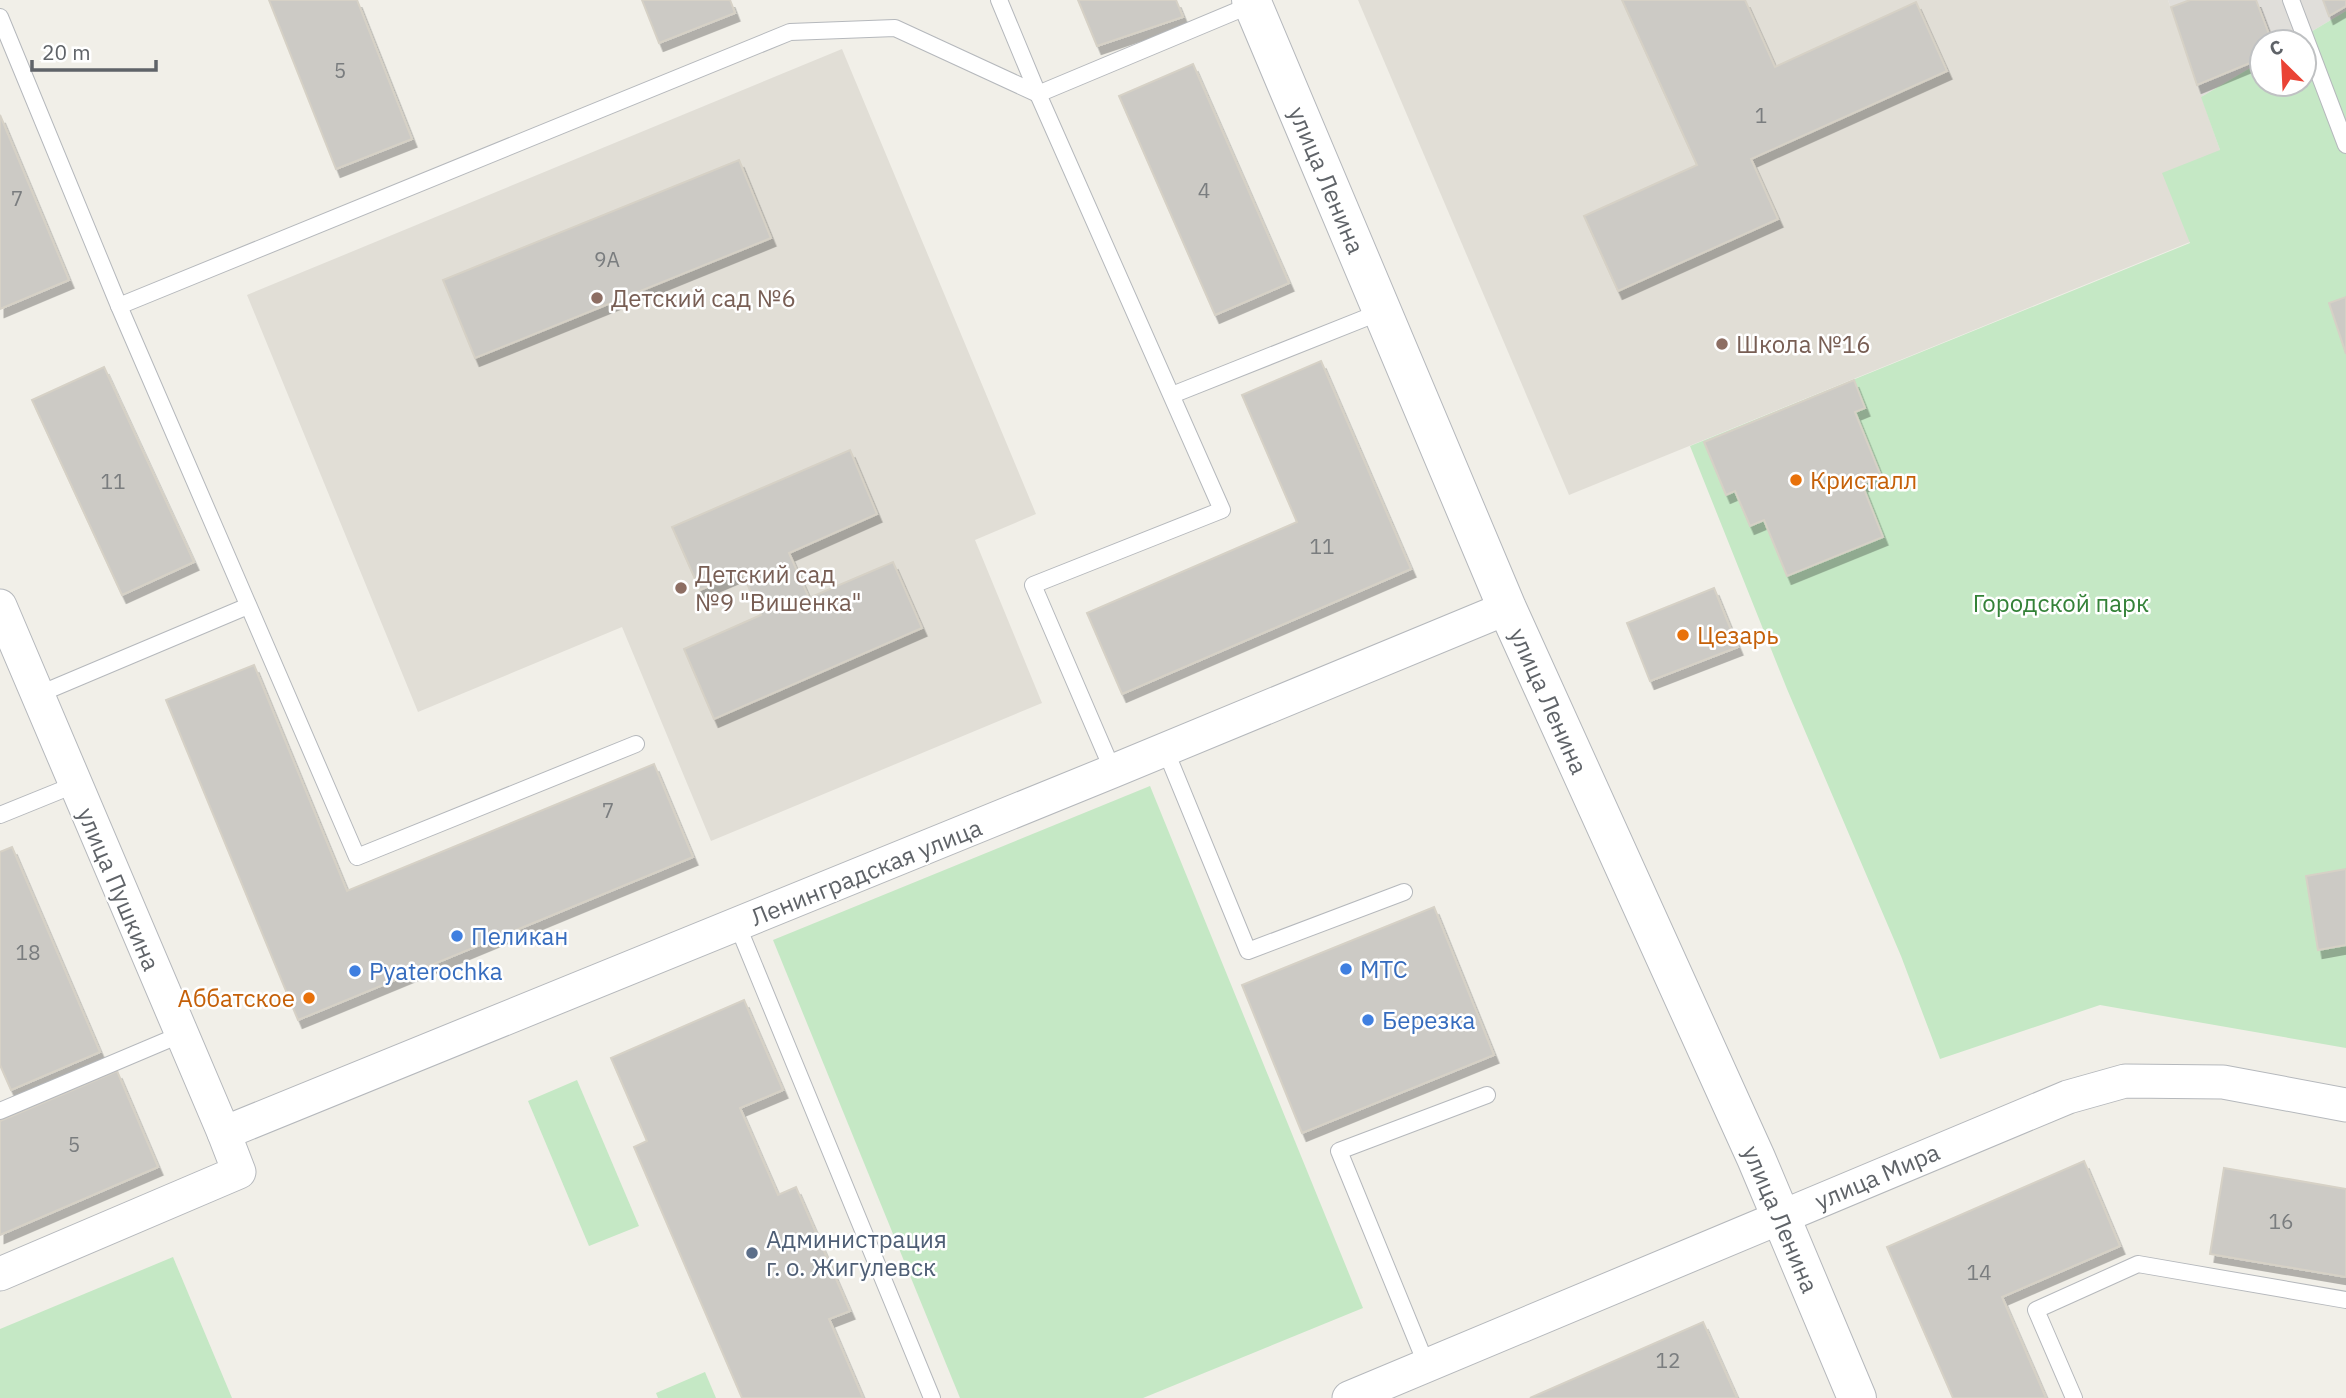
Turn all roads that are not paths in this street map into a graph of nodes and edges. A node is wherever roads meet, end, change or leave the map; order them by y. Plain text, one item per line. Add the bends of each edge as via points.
1 (999, 0) edge
2 (2291, 0) edge
3 (1252, 2) edge
4 (0, 19) edge
5 (1038, 94) junction
6 (2346, 145) edge
7 (119, 306) junction
8 (1382, 311) junction
9 (1172, 395) junction
10 (0, 606) edge
11 (248, 606) junction
12 (1507, 608) junction
13 (37, 695) junction
14 (636, 744) dead end
15 (1165, 749) junction
16 (1113, 771) junction
17 (75, 785) junction
18 (0, 815) edge
19 (1404, 892) dead end
20 (737, 924) junction
21 (182, 1034) junction
22 (1487, 1095) dead end
23 (2346, 1105) edge
24 (0, 1111) edge
25 (224, 1133) junction
26 (1780, 1217) junction
27 (0, 1274) edge
28 (2346, 1300) edge
29 (1427, 1366) junction
30 (933, 1398) edge
31 (1349, 1398) edge
32 (1857, 1398) edge
33 (2074, 1398) edge

1 - 5 lane
2 - 6 lane
3 - 5 lane
3 - 8 street, улица Ленина
4 - 7 lane
5 - 7 lane via 895,29 790,32
5 - 9 lane
7 - 11 lane
8 - 9 lane
8 - 12 street, улица Ленина
9 - 16 lane via 1222,509 1033,585
10 - 13 street, улица Пушкина
11 - 13 lane
11 - 14 lane via 357,857
12 - 15 street, Ленинградская улица
12 - 26 street, улица Ленина
13 - 17 street, улица Пушкина
15 - 16 street, Ленинградская улица
15 - 19 lane via 1248,951
16 - 20 street, Ленинградская улица
17 - 18 lane
17 - 21 street, улица Пушкина
20 - 25 street, Ленинградская улица
20 - 30 lane
21 - 24 lane
21 - 25 street, улица Пушкина
22 - 29 lane via 1339,1152
23 - 26 street, улица Мира via 2223,1083 2125,1081 2068,1097
25 - 27 street, улица Пушкина via 239,1172
26 - 29 street, улица Мира
26 - 32 street, улица Ленина
28 - 33 lane via 2138,1264 2036,1310
29 - 31 street, улица Мира

